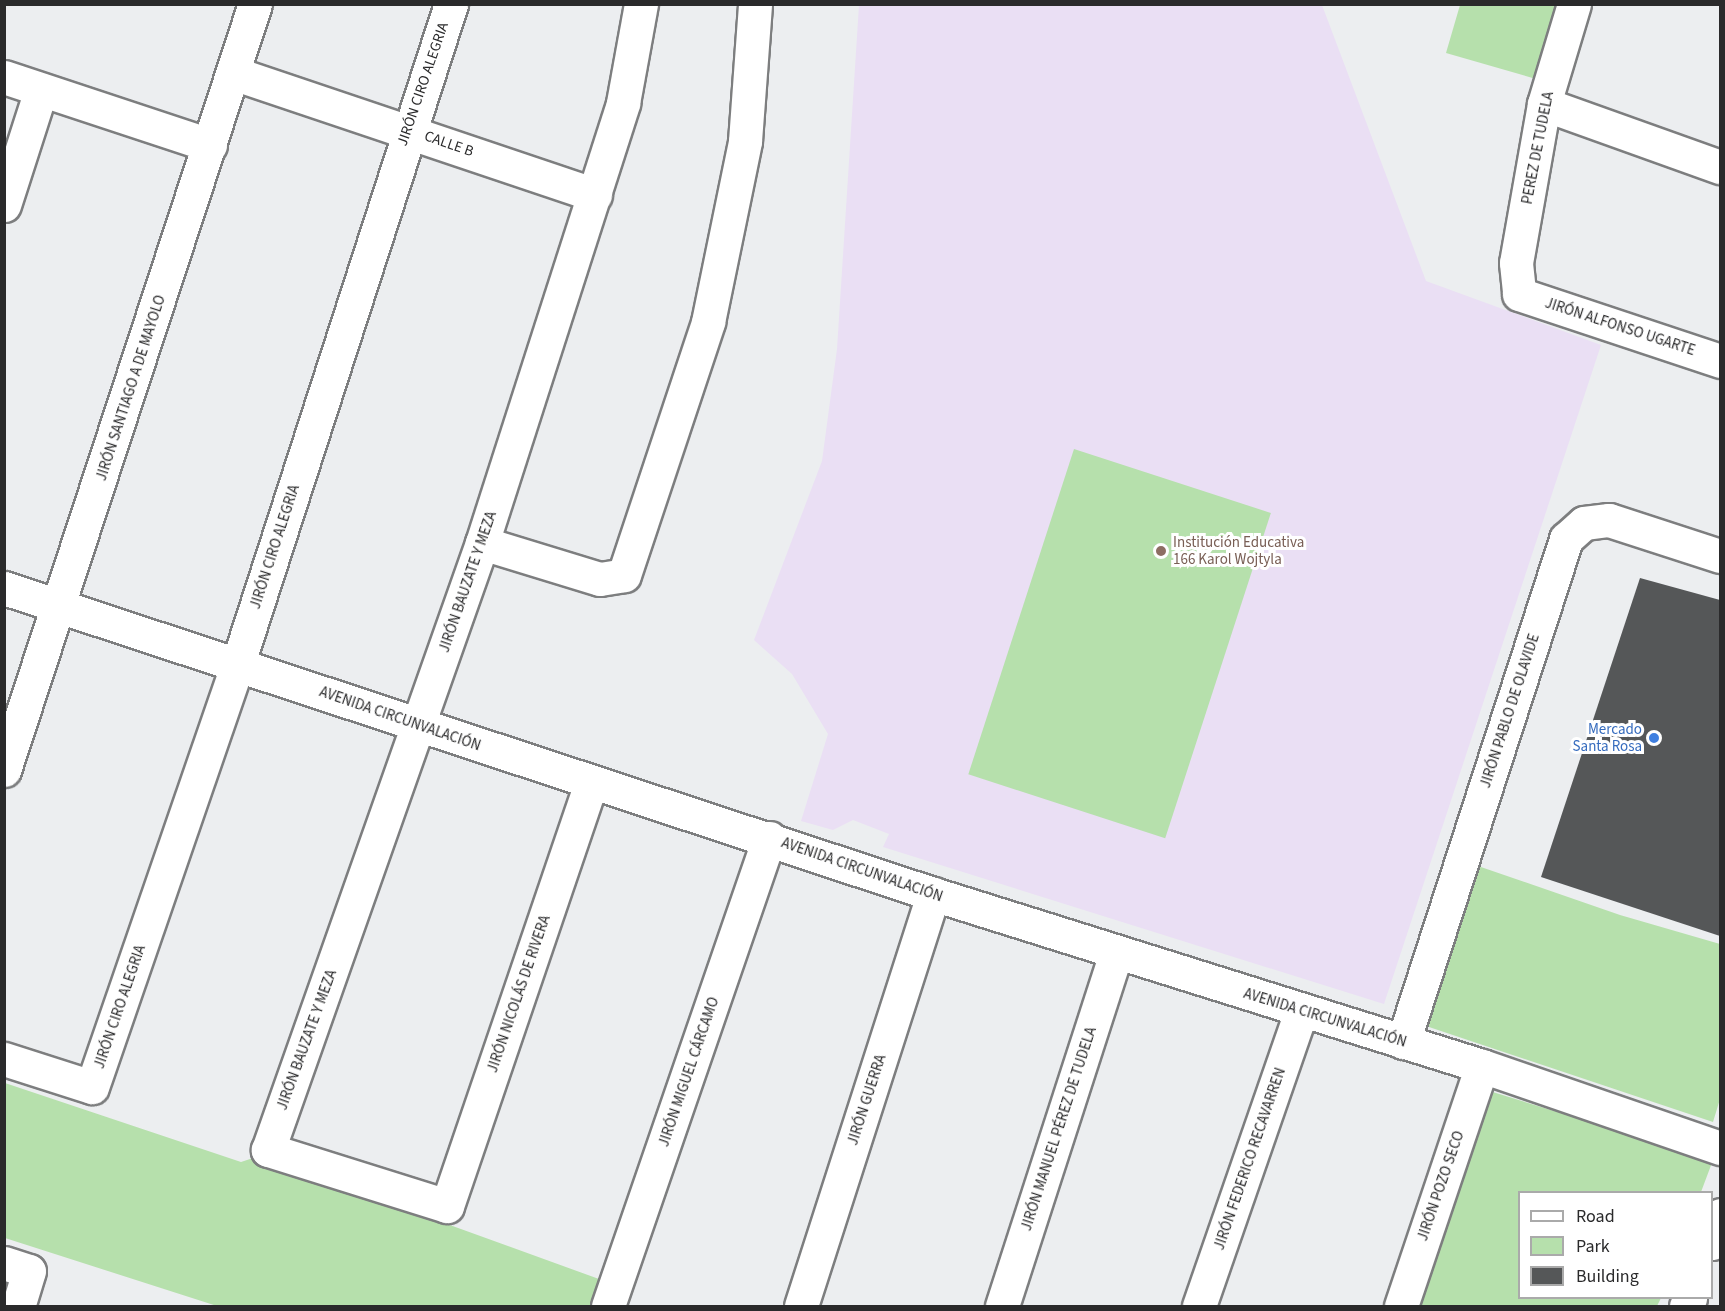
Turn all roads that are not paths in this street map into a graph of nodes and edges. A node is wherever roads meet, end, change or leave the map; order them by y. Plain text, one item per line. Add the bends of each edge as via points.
1 (255, 4) edge
2 (451, 4) edge
3 (641, 4) edge
4 (755, 4) edge
5 (1574, 4) edge
6 (232, 74) junction
7 (4, 77) edge
8 (41, 90) junction
9 (1544, 104) junction
10 (407, 129) junction
11 (210, 145) junction
12 (1720, 167) edge
13 (595, 195) junction
14 (4, 205) edge
15 (1519, 294) joint
16 (1720, 361) edge
17 (482, 543) junction
18 (1720, 556) edge
19 (4, 588) edge
20 (60, 606) junction
21 (238, 663) junction
22 (419, 726) junction
23 (4, 770) edge
24 (591, 783) junction
25 (769, 838) junction
26 (933, 894) junction
27 (1116, 952) junction
28 (1301, 1012) junction
29 (1403, 1042) junction
30 (4, 1059) edge
31 (1482, 1066) junction
32 (1720, 1148) edge
33 (447, 1206) joint
34 (1720, 1215) edge
35 (1713, 1240) edge
36 (17, 1267) edge
37 (18, 1306) edge
38 (608, 1306) edge
39 (801, 1306) edge
40 (1002, 1306) edge
41 (1199, 1306) edge
42 (1401, 1306) edge

1 - 6 street, JIRÓN SANTIAGO A DE MAYOLO
2 - 10 street, JIRÓN CIRO ALEGRIA
3 - 13 street, JIRÓN BAUZATE Y MEZA via 623,102
4 - 17 street via 745,141 708,322 624,575 600,579
5 - 9 street, PEREZ DE TUDELA
6 - 10 street, CALLE B
6 - 11 street, JIRÓN SANTIAGO A DE MAYOLO
7 - 8 street
8 - 11 street
8 - 14 street
9 - 12 street
9 - 15 street, PEREZ DE TUDELA via 1516,263
10 - 13 street, CALLE B
10 - 21 street, JIRÓN CIRO ALEGRIA
11 - 20 street, JIRÓN SANTIAGO A DE MAYOLO
13 - 17 street, JIRÓN BAUZATE Y MEZA
15 - 16 street, JIRÓN ALFONSO UGARTE
17 - 22 street, JIRÓN BAUZATE Y MEZA
18 - 29 street, JIRÓN PABLO DE OLAVIDE via 1609,520 1584,523 1566,539
19 - 20 street, AVENIDA CIRCUNVALACIÓN
20 - 21 street, AVENIDA CIRCUNVALACIÓN
20 - 23 street, JIRÓN SANTIAGO A DE MAYOLO
21 - 22 street, AVENIDA CIRCUNVALACIÓN
21 - 30 street, JIRÓN CIRO ALEGRIA via 92,1087
22 - 24 street, AVENIDA CIRCUNVALACIÓN
22 - 33 street, JIRÓN BAUZATE Y MEZA via 268,1150
24 - 25 street, AVENIDA CIRCUNVALACIÓN
24 - 33 street, JIRÓN NICOLÁS DE RIVERA
25 - 26 street, AVENIDA CIRCUNVALACIÓN
25 - 38 street, JIRÓN MIGUEL CÁRCAMO
26 - 27 street, AVENIDA CIRCUNVALACIÓN
26 - 39 street, JIRÓN GUERRA
27 - 28 street, AVENIDA CIRCUNVALACIÓN
27 - 40 street, JIRÓN MANUEL PÉREZ DE TUDELA
28 - 29 street, AVENIDA CIRCUNVALACIÓN
28 - 41 street, JIRÓN FEDERICO RECAVARREN
29 - 31 street, AVENIDA CIRCUNVALACIÓN
31 - 32 street, AVENIDA CIRCUNVALACIÓN
31 - 42 street, JIRÓN POZO SECO
34 - 35 street
36 - 37 street

